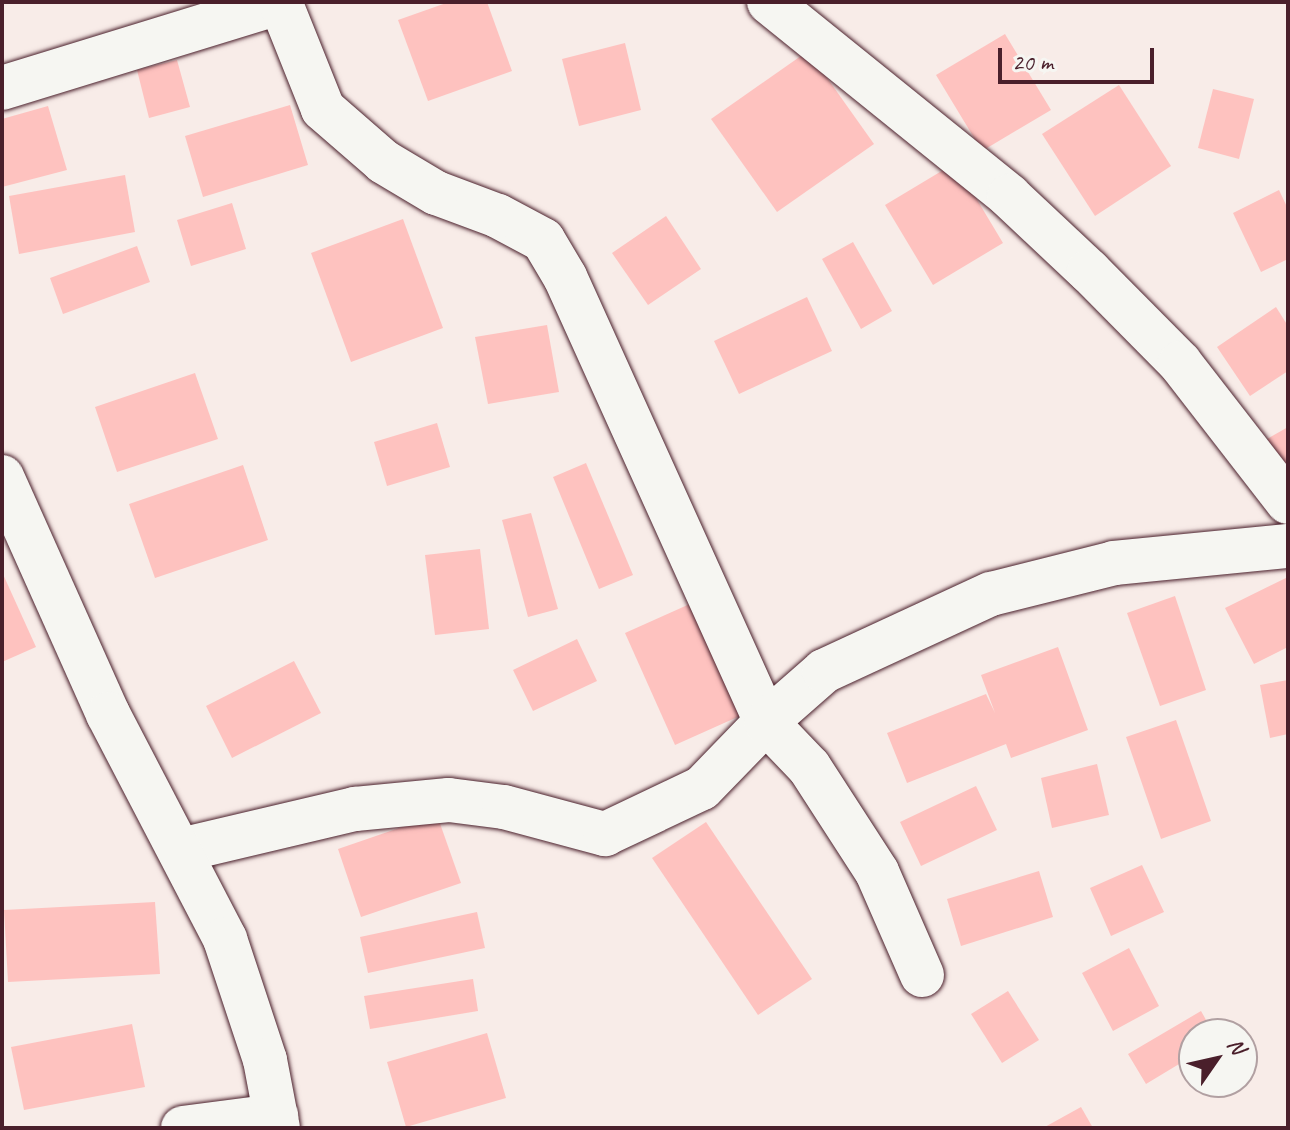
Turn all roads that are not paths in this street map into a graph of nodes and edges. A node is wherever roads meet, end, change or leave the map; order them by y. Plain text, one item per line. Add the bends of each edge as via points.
1 (769, 2) edge
2 (281, 3) edge
3 (2, 88) edge
4 (2, 477) edge
5 (1288, 502) edge
6 (1288, 546) edge
7 (766, 722) junction
8 (181, 850) junction
9 (922, 975) dead end
10 (277, 1122) edge
11 (183, 1128) edge

1 - 5 street via 1009,196 1089,271 1180,363
2 - 3 street
2 - 7 street via 323,109 397,170 543,240 565,277
4 - 8 street via 108,714
6 - 7 street via 1114,563 991,594 824,671
7 - 8 street via 702,788 605,834 504,807 449,800 355,809
7 - 9 street via 809,767 877,872
8 - 10 street via 243,985
10 - 11 street

